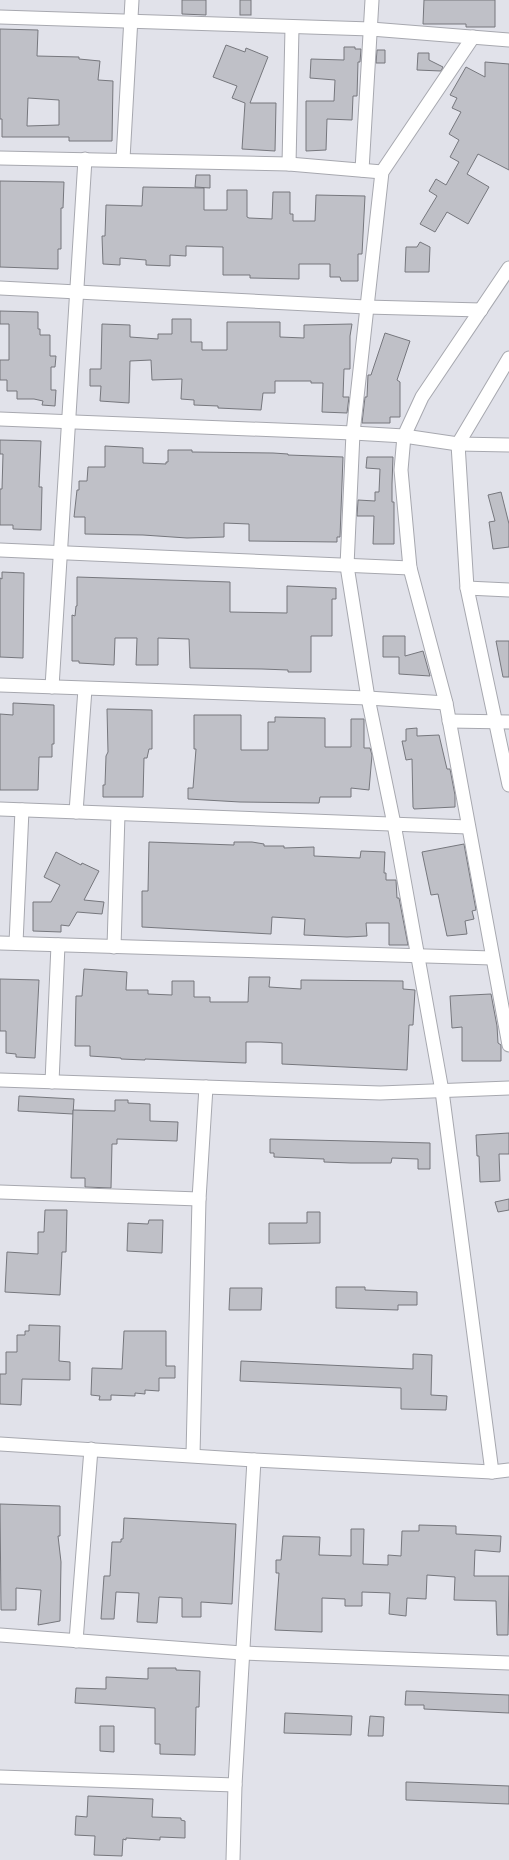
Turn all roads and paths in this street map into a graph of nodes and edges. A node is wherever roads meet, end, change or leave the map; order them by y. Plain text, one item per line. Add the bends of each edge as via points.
1 (132, 0) edge
2 (372, 0) edge
3 (0, 17) edge
4 (132, 21) junction
5 (292, 28) junction
6 (371, 29) junction
7 (473, 37) junction
8 (509, 40) edge
9 (0, 158) edge
10 (86, 159) junction
11 (123, 159) junction
12 (289, 164) junction
13 (362, 170) junction
14 (382, 172) junction
15 (509, 268) edge
16 (0, 288) edge
17 (77, 291) junction
18 (366, 307) junction
19 (481, 310) junction
20 (509, 358) edge
21 (0, 419) edge
22 (69, 423) junction
23 (353, 433) junction
24 (404, 436) junction
25 (458, 444) junction
26 (509, 445) edge
27 (0, 550) edge
28 (60, 554) junction
29 (348, 566) junction
30 (410, 568) junction
31 (467, 588) junction
32 (509, 590) edge
33 (0, 685) edge
34 (52, 687) junction
35 (85, 689) junction
36 (368, 698) junction
37 (446, 703) junction
38 (449, 721) junction
39 (495, 722) junction
40 (509, 722) edge
41 (509, 785) edge
42 (0, 809) edge
43 (22, 810) junction
44 (76, 812) junction
45 (118, 814) junction
46 (394, 824) junction
47 (468, 827) junction
48 (0, 943) edge
49 (16, 944) junction
50 (58, 945) junction
51 (114, 947) junction
52 (418, 956) junction
53 (492, 958) junction
54 (509, 1045) edge
55 (0, 1080) edge
56 (52, 1082) junction
57 (206, 1087) junction
58 (509, 1088) edge
59 (442, 1090) junction
60 (0, 1192) edge
61 (199, 1199) junction
62 (0, 1444) edge
63 (91, 1449) junction
64 (193, 1455) junction
65 (254, 1460) junction
66 (509, 1470) edge
67 (492, 1472) junction
68 (0, 1635) edge
69 (76, 1641) junction
70 (242, 1653) junction
71 (509, 1663) edge
72 (0, 1777) edge
73 (235, 1785) junction
74 (233, 1860) edge

1 - 4 street
2 - 6 street
3 - 4 street
4 - 5 street
4 - 11 street
5 - 6 street
5 - 12 street
6 - 7 street
6 - 13 street
7 - 8 street
7 - 14 street
9 - 10 street
10 - 11 street
10 - 17 street
11 - 12 street
12 - 13 street
13 - 14 street
14 - 18 street
15 - 19 street
16 - 17 street
17 - 18 street
17 - 22 street
18 - 19 street
18 - 23 street
19 - 24 street via 422,397
20 - 25 street
21 - 22 street
22 - 23 street
22 - 28 street
23 - 24 street
23 - 29 street
24 - 25 street
24 - 30 street via 401,470
25 - 26 street
25 - 31 street
27 - 28 street
28 - 29 street
28 - 34 street
29 - 30 street
29 - 36 street
30 - 37 street
31 - 32 street
31 - 39 street
33 - 34 street
34 - 35 street
35 - 36 street
35 - 44 street
36 - 37 street
36 - 46 street
37 - 38 street
38 - 39 street
38 - 47 street
39 - 40 street
39 - 41 street
42 - 43 street
43 - 44 street
43 - 49 street
44 - 45 street
45 - 46 street
45 - 51 street
46 - 47 street
46 - 52 street
47 - 53 street
48 - 49 street
49 - 50 street
50 - 51 street
50 - 56 street
51 - 52 street
52 - 53 street
52 - 59 street
53 - 54 street
55 - 56 street
56 - 57 street
57 - 59 street via 380,1093
57 - 61 street
58 - 59 street
59 - 67 street
60 - 61 street
61 - 64 street
62 - 63 street
63 - 64 street
63 - 69 street
64 - 65 street
65 - 67 street
65 - 70 street
66 - 67 street
68 - 69 street
69 - 70 street
70 - 71 street
70 - 73 street
72 - 73 street
73 - 74 street

